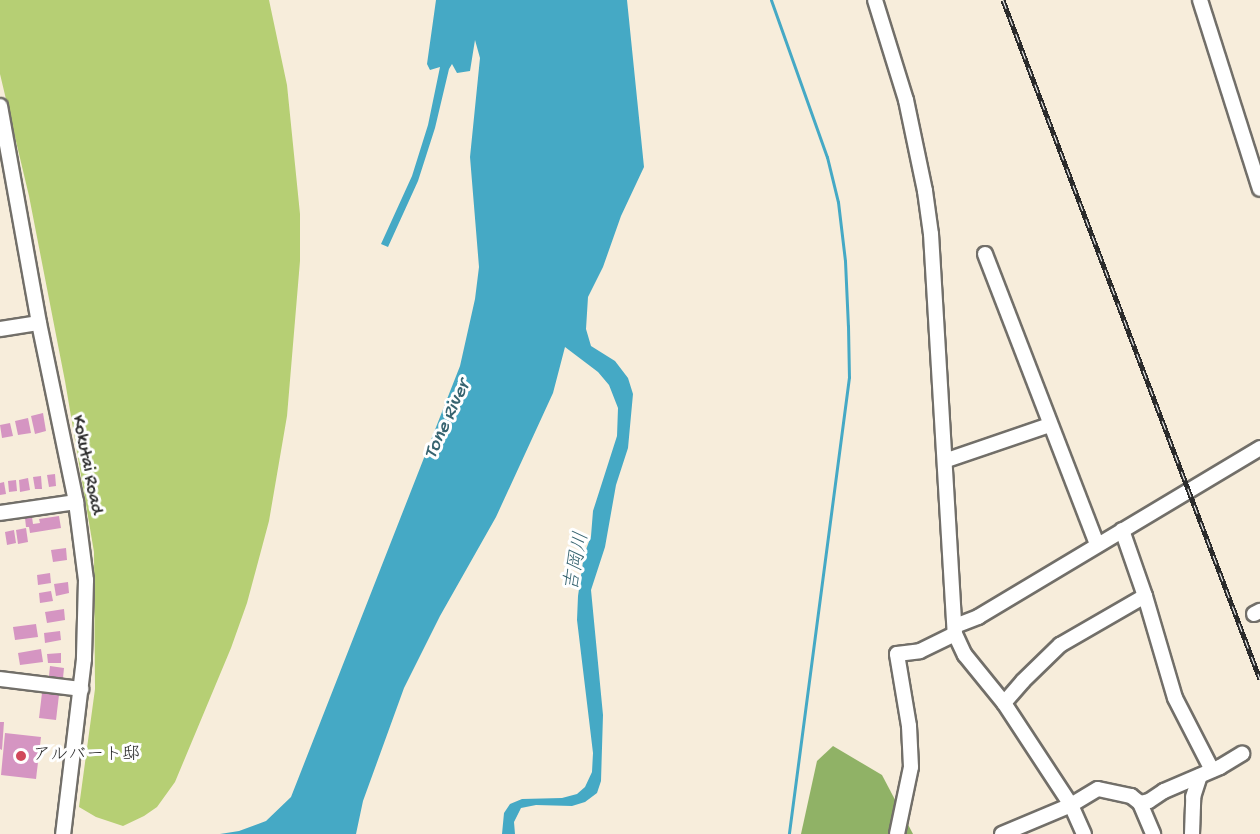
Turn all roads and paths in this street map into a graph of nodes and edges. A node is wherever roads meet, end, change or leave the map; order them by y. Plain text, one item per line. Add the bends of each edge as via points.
1 (875, 0) edge
2 (1200, 0) edge
3 (0, 106) edge
4 (3, 129) edge
5 (1260, 189) edge
6 (985, 254) dead end
7 (39, 323) junction
8 (0, 329) edge
9 (1049, 425) junction
10 (1260, 448) edge
11 (947, 460) junction
12 (76, 502) junction
13 (0, 513) edge
14 (1122, 530) junction
15 (1097, 545) junction
16 (1145, 596) junction
17 (955, 630) junction
18 (0, 679) edge
19 (81, 688) junction
20 (1004, 703) junction
21 (1242, 754) dead end
22 (1206, 773) junction
23 (1140, 803) junction
24 (1071, 805) junction
25 (63, 834) edge
26 (897, 834) edge
27 (1002, 834) edge
28 (1084, 834) edge
29 (1153, 834) edge
30 (1192, 834) edge

1 - 11 street via 906,100 925,191
2 - 5 street
3 - 4 street, Kokutai Road
4 - 7 street, Kokutai Road
6 - 9 street
7 - 8 street
7 - 12 street, Kokutai Road
9 - 11 street
9 - 15 street
10 - 14 street
11 - 17 street
12 - 13 street
12 - 19 street, Kokutai Road via 86,580
14 - 15 street
14 - 16 street
15 - 17 street
16 - 20 street via 1060,645
16 - 22 street via 1175,698
17 - 20 street via 965,655
17 - 26 street via 920,651 897,654 909,726 911,767
18 - 19 street
19 - 25 street, Kokutai Road
20 - 24 street
21 - 22 street
22 - 23 street
22 - 30 street via 1193,797
23 - 24 street via 1131,796 1098,789
23 - 29 street
24 - 27 street
24 - 28 street

